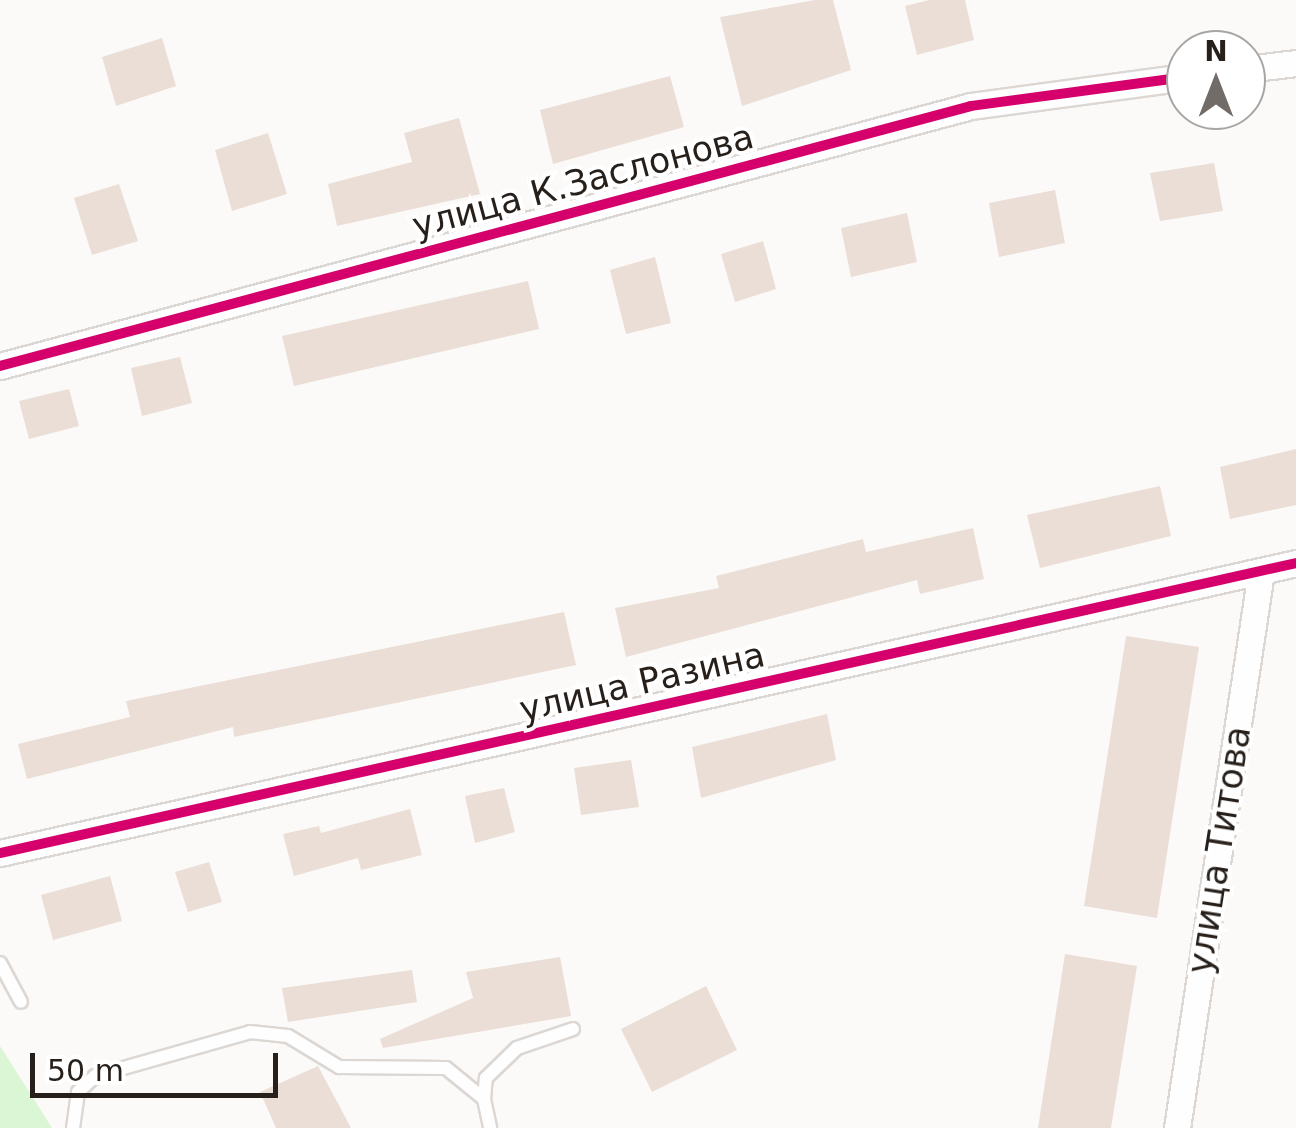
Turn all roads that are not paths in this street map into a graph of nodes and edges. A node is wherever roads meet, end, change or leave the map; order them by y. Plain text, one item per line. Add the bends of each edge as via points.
1 (1296, 63) edge
2 (1266, 67) edge
3 (1166, 80) edge
4 (0, 366) edge
5 (1296, 563) edge
6 (1260, 572) junction
7 (0, 853) edge
8 (0, 963) edge
9 (21, 1002) dead end
10 (573, 1029) dead end
11 (484, 1098) junction
12 (73, 1128) edge
13 (490, 1128) edge
14 (1176, 1128) edge

1 - 2 street
3 - 4 street, улица К.Заслонова via 971,106
5 - 6 street, улица Разина
6 - 7 street, улица Разина
6 - 14 street, улица Титова
8 - 9 lane
10 - 11 lane via 517,1048 486,1078
11 - 12 lane via 446,1068 340,1068 288,1036 250,1032 94,1076 78,1092
11 - 13 lane

